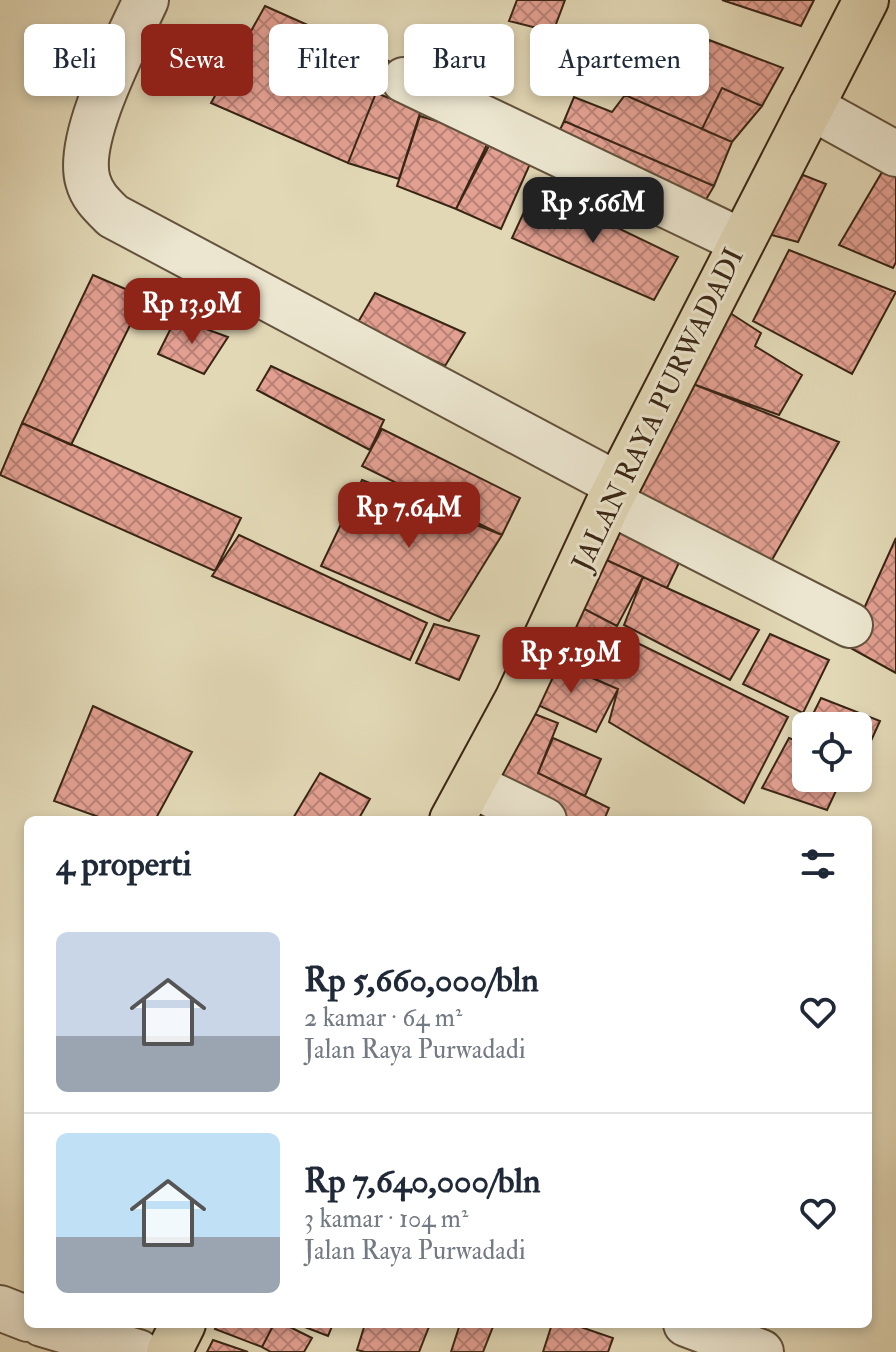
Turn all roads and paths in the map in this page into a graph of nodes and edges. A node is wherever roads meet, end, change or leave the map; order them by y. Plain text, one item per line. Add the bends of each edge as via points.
1 (146, 0) edge
2 (866, 0) edge
3 (437, 96) edge
4 (811, 107) junction
5 (896, 154) edge
6 (741, 241) junction
7 (613, 494) junction
8 (850, 625) dead end
9 (462, 803) edge
10 (525, 816) edge
11 (0, 1308) edge
12 (24, 1321) edge
13 (181, 1328) edge
14 (697, 1328) edge
15 (42, 1331) edge
16 (138, 1352) edge
17 (169, 1352) edge
18 (761, 1352) edge

1 - 7 street via 91,127 87,180 96,199 113,216
2 - 4 main road, JALAN RAYA PURWADADI
3 - 6 street
4 - 5 street
4 - 6 main road, JALAN RAYA PURWADADI
6 - 7 main road, JALAN RAYA PURWADADI
7 - 8 street
7 - 9 main road, JALAN RAYA PURWADADI via 517,700
9 - 10 street
11 - 12 street
13 - 17 main road
14 - 18 street
15 - 16 street

